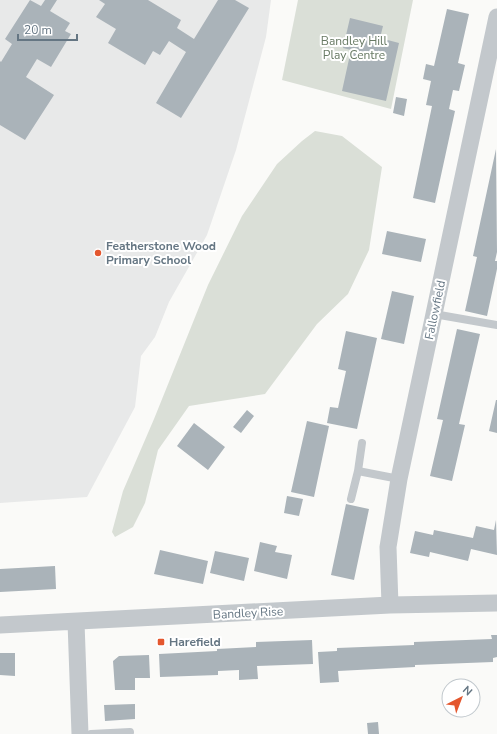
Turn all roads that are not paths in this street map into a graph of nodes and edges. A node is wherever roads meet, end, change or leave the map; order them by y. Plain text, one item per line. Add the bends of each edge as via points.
1 (497, 17) edge
2 (434, 314) junction
3 (497, 325) edge
4 (362, 443) dead end
5 (358, 471) junction
6 (399, 479) junction
7 (351, 499) dead end
8 (497, 603) edge
9 (390, 605) junction
10 (76, 622) junction
11 (0, 625) edge
12 (130, 732) dead end
13 (80, 734) edge
14 (91, 734) edge

1 - 2 street, Fallowfield
2 - 3 lane
2 - 6 street, Fallowfield
4 - 5 lane
5 - 6 lane
5 - 7 lane
6 - 9 street, Fallowfield via 388,547
8 - 9 street, Bandley Rise
9 - 10 street, Bandley Rise
10 - 11 street, Bandley Rise
10 - 13 street
12 - 14 lane

